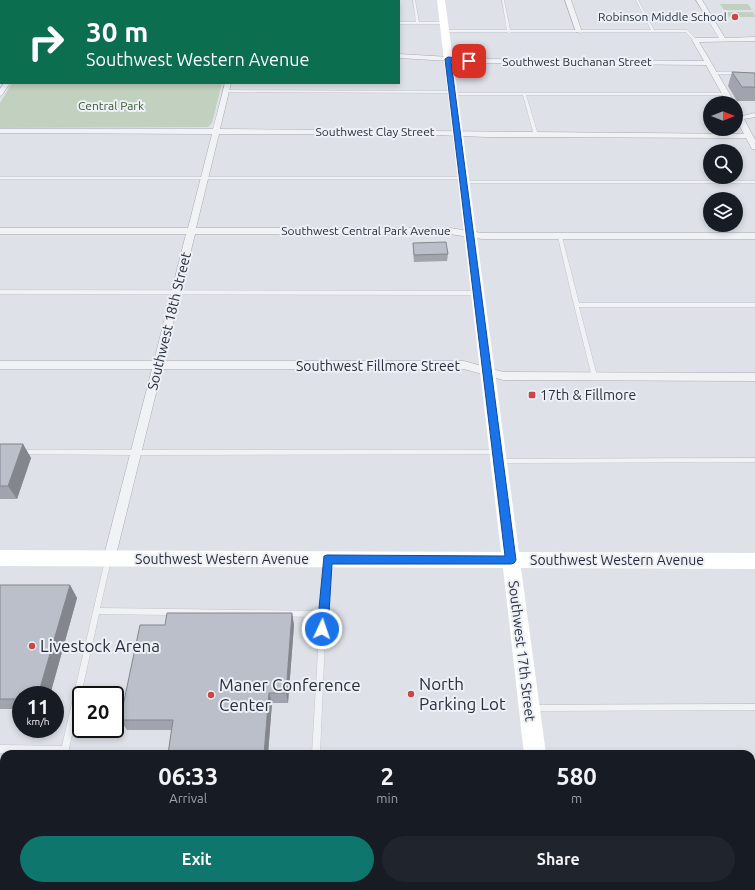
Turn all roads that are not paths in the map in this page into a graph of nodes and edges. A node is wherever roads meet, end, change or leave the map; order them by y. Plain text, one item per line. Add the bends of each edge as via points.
1 (414, 0) edge
2 (441, 0) edge
3 (503, 0) edge
4 (568, 0) edge
5 (638, 0) edge
6 (699, 0) edge
7 (400, 24) edge
8 (418, 24) junction
9 (444, 27) junction
10 (653, 31) junction
11 (509, 32) junction
12 (579, 32) junction
13 (723, 39) junction
14 (755, 39) edge
15 (695, 40) junction
16 (400, 56) edge
17 (448, 59) junction
18 (707, 62) junction
19 (713, 73) junction
20 (740, 73) edge
21 (227, 87) edge
22 (452, 93) junction
23 (524, 94) junction
24 (725, 94) joint
25 (755, 114) edge
26 (743, 115) edge
27 (743, 125) edge
28 (0, 131) edge
29 (215, 132) junction
30 (457, 133) junction
31 (536, 135) junction
32 (749, 136) junction
33 (755, 147) edge
34 (0, 178) edge
35 (204, 178) junction
36 (463, 180) junction
37 (755, 182) edge
38 (0, 231) edge
39 (191, 231) junction
40 (470, 234) junction
41 (755, 236) edge
42 (560, 237) junction
43 (0, 292) edge
44 (176, 293) junction
45 (477, 293) junction
46 (576, 305) junction
47 (755, 305) edge
48 (158, 365) junction
49 (0, 366) edge
50 (487, 371) junction
51 (594, 376) junction
52 (755, 377) edge
53 (15, 451) edge
54 (136, 453) junction
55 (498, 457) junction
56 (755, 460) edge
57 (0, 558) edge
58 (109, 559) junction
59 (327, 560) junction
60 (511, 560) junction
61 (755, 561) edge
62 (97, 611) junction
63 (323, 614) junction
64 (755, 707) edge
65 (529, 709) junction
66 (0, 749) edge
67 (316, 750) edge
68 (534, 750) edge

1 - 8 lane
2 - 9 main road, Southwest 17th Street
3 - 11 lane
4 - 12 street
5 - 10 lane
6 - 13 street
7 - 8 lane
8 - 9 lane
9 - 11 lane
9 - 17 main road, Southwest 17th Street
10 - 12 lane
10 - 15 lane via 687,32
11 - 12 lane
13 - 14 street
13 - 15 street
15 - 18 street
16 - 17 street, Southwest Buchanan Street
17 - 18 street, Southwest Buchanan Street via 484,62
17 - 22 main road, Southwest 17th Street
18 - 19 street
19 - 20 lane
19 - 24 street
21 - 22 lane
21 - 29 street, Southwest 18th Street
22 - 23 lane
22 - 30 main road, Southwest 17th Street
23 - 24 lane
23 - 31 lane
25 - 26 street
27 - 32 street
28 - 29 street, Southwest Clay Street
29 - 30 street, Southwest Clay Street
29 - 35 street, Southwest 18th Street
30 - 31 street, Southwest Clay Street
30 - 36 main road, Southwest 17th Street
31 - 32 street, Southwest Clay Street
32 - 33 street
34 - 35 lane
35 - 36 lane
35 - 39 street, Southwest 18th Street
36 - 37 lane
36 - 40 main road, Southwest 17th Street
38 - 39 street, Southwest Central Park Avenue
39 - 40 street, Southwest Central Park Avenue via 450,231
39 - 44 street, Southwest 18th Street
40 - 42 street, Southwest Central Park Avenue
40 - 45 main road, Southwest 17th Street
41 - 42 street, Southwest Central Park Avenue
42 - 46 lane
43 - 44 lane
44 - 45 lane
44 - 48 street, Southwest 18th Street
45 - 50 main road, Southwest 17th Street
46 - 47 lane
46 - 51 lane
48 - 49 street, Southwest Fillmore Street
48 - 50 street, Southwest Fillmore Street via 464,365
48 - 54 street, Southwest 18th Street
50 - 51 street, Southwest Fillmore Street via 503,376
50 - 55 main road, Southwest 17th Street
51 - 52 street, Southwest Fillmore Street
53 - 54 lane
54 - 55 lane
54 - 58 street, Southwest 18th Street
55 - 56 lane
55 - 60 main road, Southwest 17th Street
57 - 58 main road, Southwest Western Avenue
58 - 59 main road, Southwest Western Avenue
58 - 62 lane
59 - 60 main road, Southwest Western Avenue
59 - 63 lane
60 - 61 main road, Southwest Western Avenue
60 - 65 main road, Southwest 17th Street
62 - 63 lane
62 - 66 lane via 65,750
63 - 67 lane
64 - 65 lane
65 - 68 main road, Southwest 17th Street

